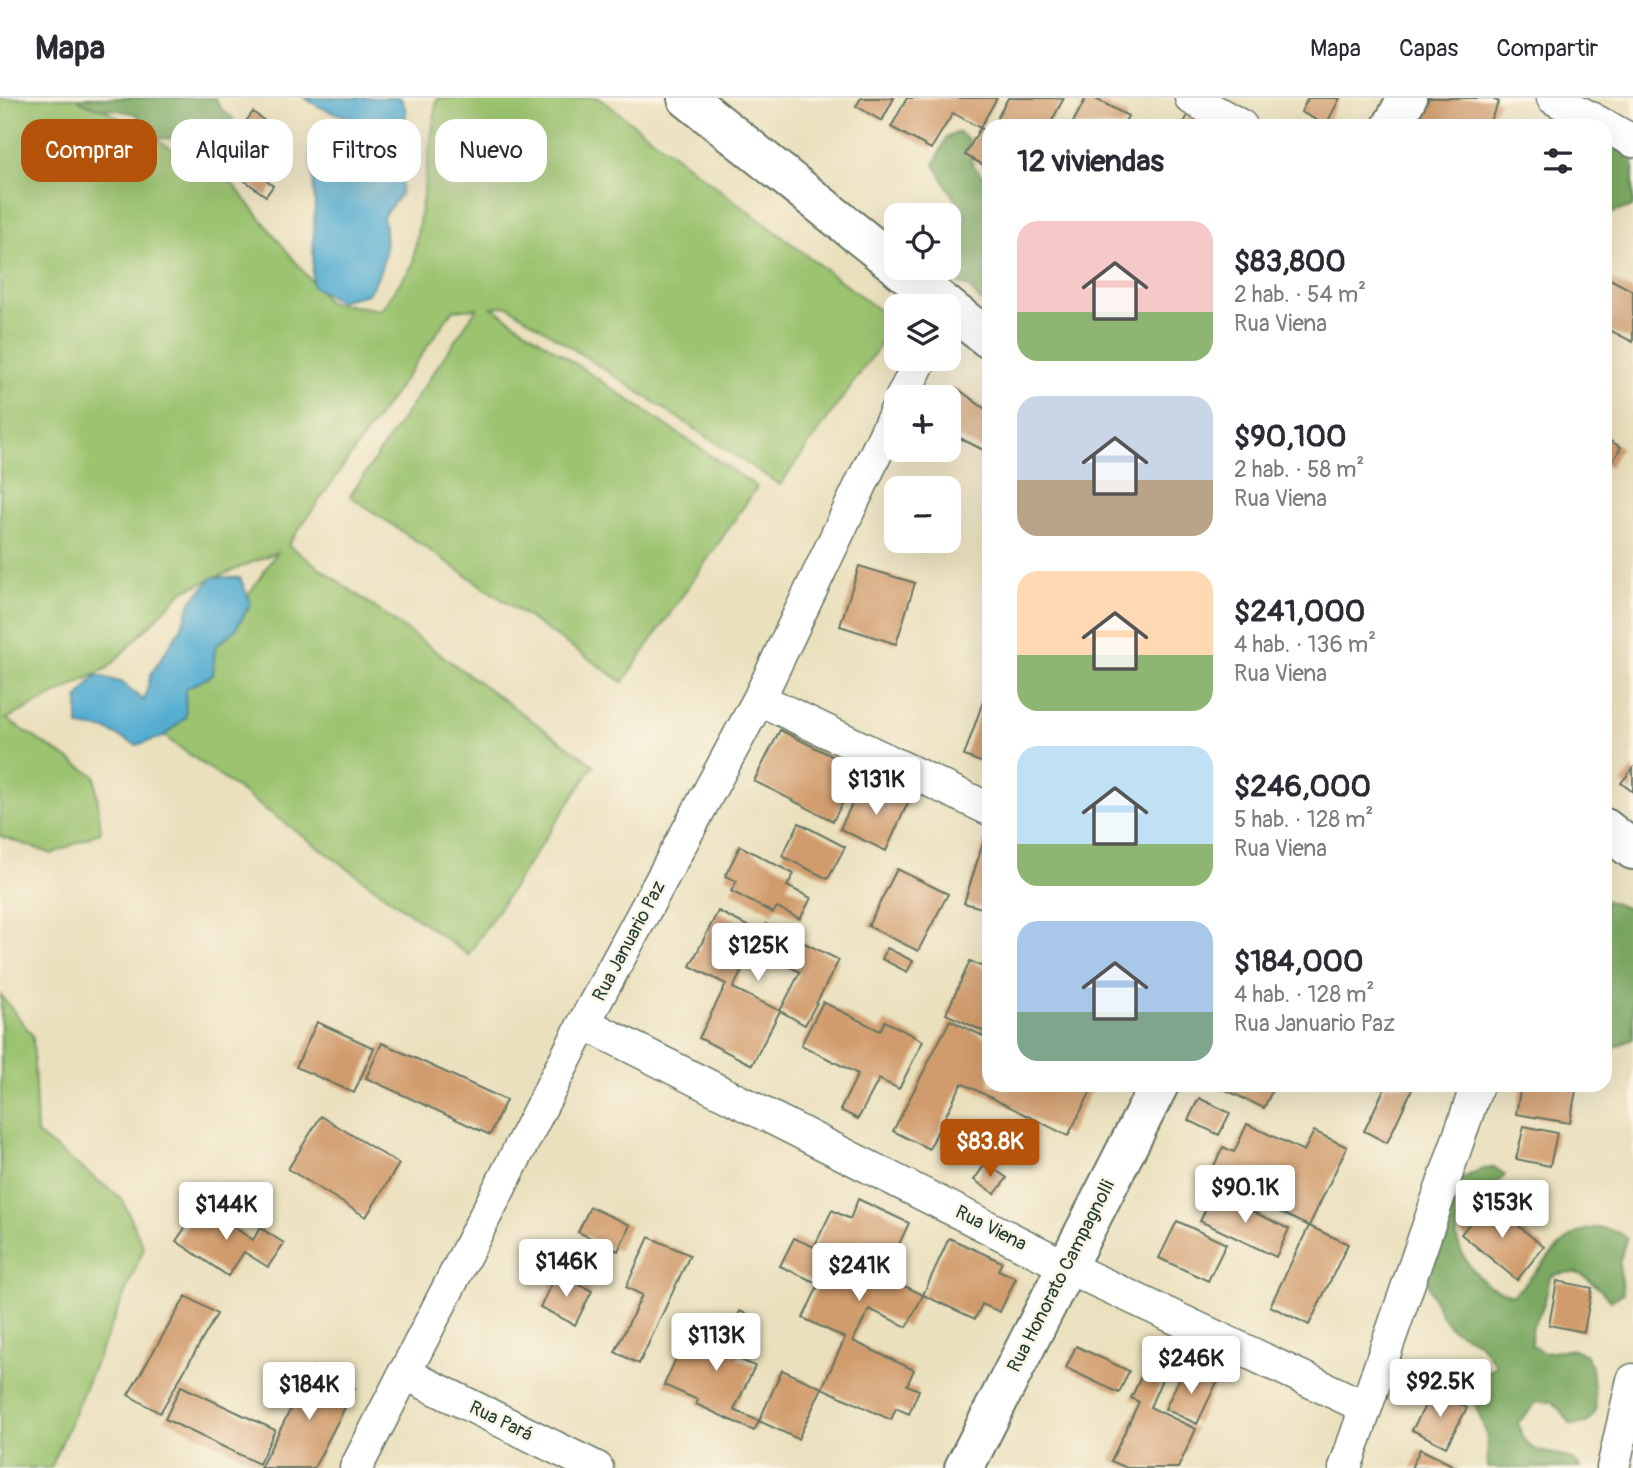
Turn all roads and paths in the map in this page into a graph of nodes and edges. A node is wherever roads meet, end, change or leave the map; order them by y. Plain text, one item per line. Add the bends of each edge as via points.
1 (687, 98) edge
2 (1191, 98) edge
3 (1408, 98) edge
4 (1553, 98) edge
5 (1228, 119) edge
6 (1396, 119) edge
7 (1592, 119) edge
8 (1612, 130) edge
9 (1633, 141) edge
10 (884, 257) edge
11 (914, 280) edge
12 (932, 294) edge
13 (961, 317) edge
14 (982, 334) edge
15 (884, 436) edge
16 (759, 699) junction
17 (982, 806) edge
18 (1612, 834) edge
19 (1633, 850) edge
20 (584, 1023) junction
21 (1155, 1092) edge
22 (1475, 1092) edge
23 (1065, 1266) junction
24 (404, 1373) junction
25 (1633, 1380) edge
26 (1365, 1407) junction
27 (356, 1468) edge
28 (597, 1468) edge
29 (964, 1468) edge
30 (1345, 1468) edge
31 (1613, 1468) edge

1 - 10 main road
2 - 5 street
3 - 6 main road
4 - 7 street
8 - 9 street
11 - 12 main road
13 - 14 main road
15 - 16 street, Rua Januario Paz
16 - 17 street
16 - 20 street, Rua Januario Paz
18 - 19 main road
20 - 23 street, Rua Viena
20 - 24 street, Rua Januario Paz
21 - 23 main road, Rua Honorato Campagnolli
22 - 26 street
23 - 26 street, Rua Viena
23 - 29 main road, Rua Honorato Campagnolli
24 - 27 street, Rua Januario Paz
24 - 28 street, Rua Pará
25 - 31 street
26 - 30 street

